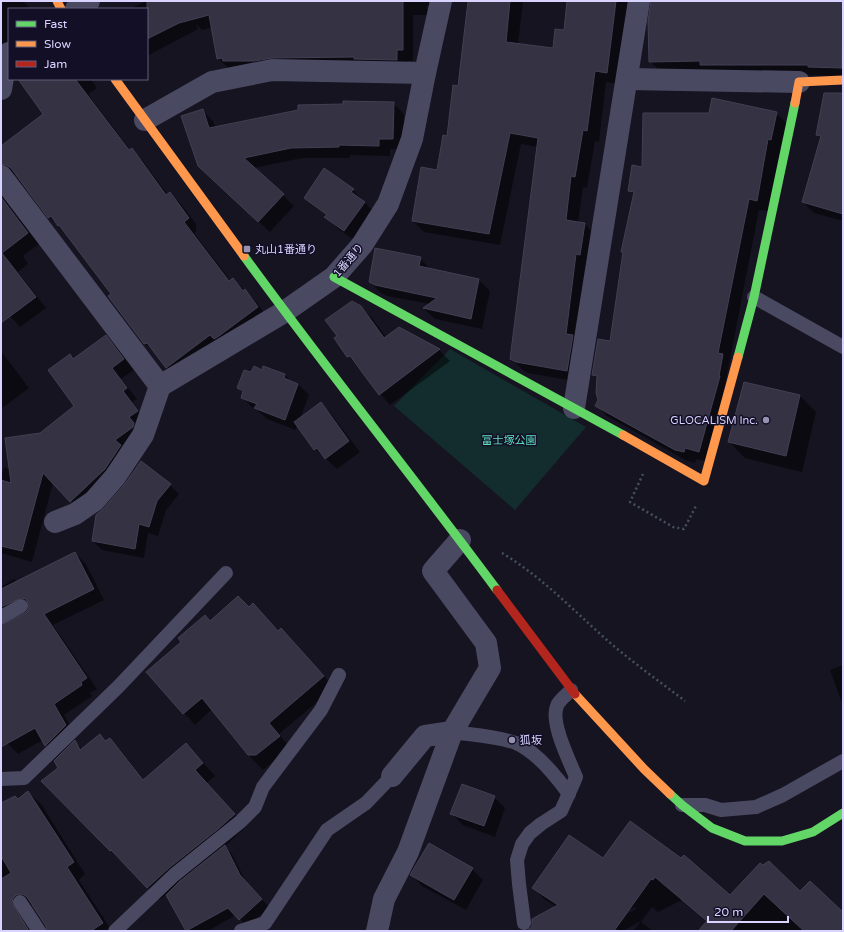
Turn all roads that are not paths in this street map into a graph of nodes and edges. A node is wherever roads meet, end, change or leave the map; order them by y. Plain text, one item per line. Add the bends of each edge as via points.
1 (89, 1) edge
2 (441, 1) edge
3 (639, 1) edge
4 (78, 8) edge
5 (8, 54) edge
6 (425, 73) junction
7 (627, 79) junction
8 (116, 80) edge
9 (843, 80) edge
10 (800, 82) junction
11 (1, 89) edge
12 (145, 120) junction
13 (1, 176) edge
14 (334, 277) junction
15 (754, 297) junction
16 (284, 312) junction
17 (843, 347) edge
18 (160, 386) junction
19 (574, 408) junction
20 (55, 522) dead end
21 (460, 540) junction
22 (226, 573) dead end
23 (21, 606) dead end
24 (1, 617) edge
25 (339, 675) dead end
26 (571, 690) junction
27 (452, 732) junction
28 (843, 760) edge
29 (392, 776) joint
30 (1, 779) edge
31 (569, 794) junction
32 (682, 805) junction
33 (843, 813) edge
34 (520, 852) junction
35 (529, 876) dead end
36 (20, 902) dead end
37 (524, 923) dead end
38 (39, 931) edge
39 (115, 931) edge
40 (241, 931) edge
41 (377, 931) edge

1 - 4 street
2 - 6 street, 1番通り
3 - 7 street
5 - 11 street
6 - 12 street via 272,70 212,82
6 - 14 street, 1番通り via 412,139 388,204 362,245
7 - 10 street
7 - 19 street
8 - 12 street
9 - 10 street
10 - 15 street
12 - 16 street
13 - 18 street
14 - 16 street, 1番通り
14 - 19 street
15 - 17 lane
15 - 19 street via 704,481
16 - 18 street, 1番通り
16 - 21 street
18 - 20 street via 143,435 115,477 94,501 75,514
21 - 26 street
21 - 27 street via 433,571 486,643 490,668
22 - 30 lane via 118,687 24,778
23 - 24 lane
25 - 39 lane via 321,710 263,787 255,807 174,875
26 - 31 lane via 557,704 556,709 557,730 576,777
26 - 32 street via 644,769
27 - 29 street via 425,736
27 - 31 lane via 497,738 517,744 556,775
27 - 41 street via 408,852 384,899
28 - 32 lane via 783,795 756,807 721,810 706,805
29 - 40 lane via 366,803 327,830 265,923
31 - 34 lane via 561,811 530,833
32 - 33 street via 712,828 745,841 782,841 813,832
34 - 35 lane
34 - 37 lane via 517,860
36 - 38 lane

